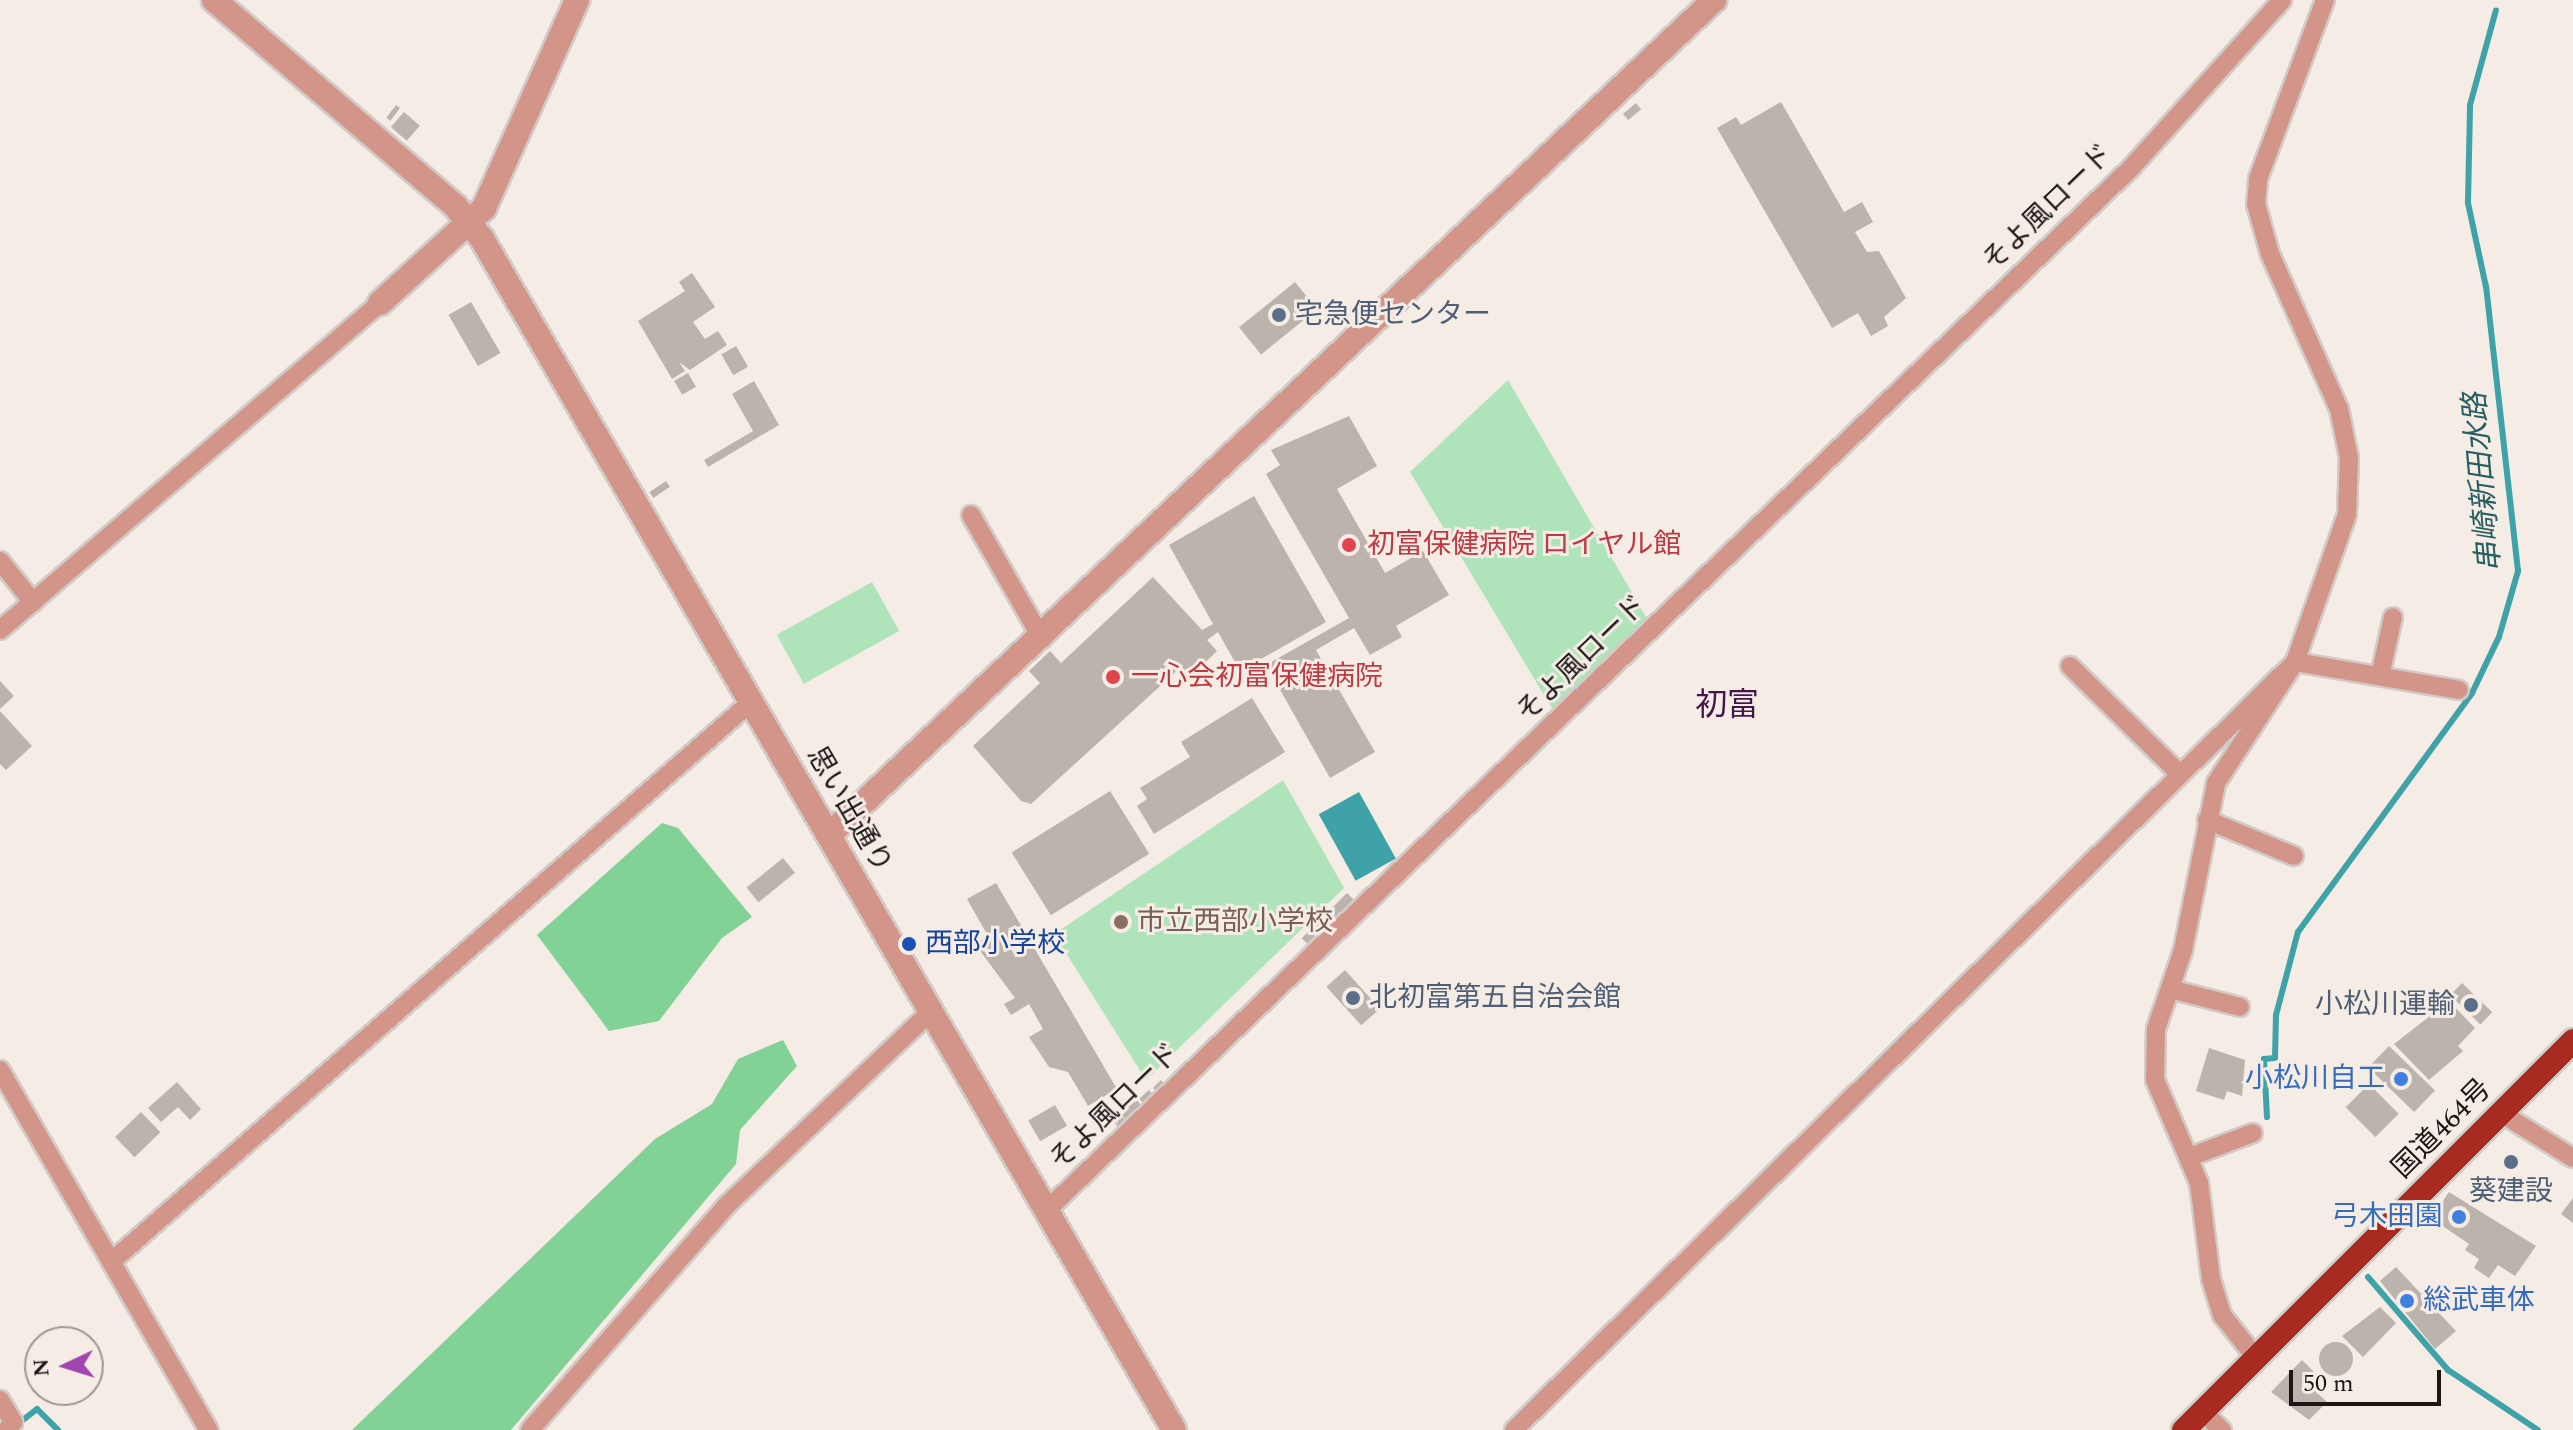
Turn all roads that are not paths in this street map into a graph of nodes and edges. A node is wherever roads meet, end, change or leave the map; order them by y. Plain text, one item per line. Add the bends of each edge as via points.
1 (214, 0) edge
2 (577, 0) edge
3 (1714, 0) edge
4 (2282, 0) edge
5 (2325, 0) edge
6 (469, 223) junction
7 (380, 303) joint
8 (971, 515) dead end
9 (0, 561) edge
10 (33, 602) junction
11 (2393, 617) dead end
12 (0, 630) edge
13 (1042, 639) junction
14 (2295, 662) junction
15 (2070, 666) dead end
16 (2380, 676) junction
17 (2459, 690) dead end
18 (752, 701) junction
19 (2179, 773) junction
20 (2207, 820) junction
21 (829, 835) junction
22 (2294, 856) dead end
23 (2170, 989) junction
24 (2240, 1007) dead end
25 (930, 1012) junction
26 (2573, 1041) edge
27 (0, 1070) edge
28 (2501, 1113) junction
29 (2253, 1133) dead end
30 (2190, 1157) junction
31 (2573, 1158) edge
32 (1046, 1211) junction
33 (111, 1262) junction
34 (2256, 1358) junction
35 (0, 1400) edge
36 (2202, 1411) junction
37 (7, 1430) edge
38 (209, 1430) edge
39 (530, 1430) edge
40 (1174, 1430) edge
41 (1514, 1430) edge
42 (2184, 1430) edge
43 (2222, 1430) edge

1 - 6 street, 思い出通り
2 - 6 street via 484,208
3 - 13 street
4 - 32 street, そよ風ロード via 2130,169
5 - 14 street via 2258,179 2256,204 2270,254 2339,409 2349,458 2336,558
6 - 7 street
6 - 18 street, 思い出通り
7 - 10 street
8 - 13 street
9 - 10 street
10 - 12 street
11 - 16 street
13 - 21 street
14 - 16 street
14 - 19 street
14 - 20 street via 2216,783
15 - 19 street
16 - 17 street
18 - 21 street, 思い出通り
18 - 33 street
19 - 41 street
20 - 22 street
20 - 23 street
21 - 25 street, 思い出通り
23 - 24 street
23 - 30 street via 2156,1029 2155,1080
25 - 32 street, 思い出通り
25 - 39 street via 728,1204
26 - 28 highway, 国道464号
27 - 33 street
28 - 31 street
28 - 34 highway, 国道464号
29 - 30 street
30 - 34 street via 2222,1315
32 - 40 street, 思い出通り
33 - 38 street
34 - 36 highway, 国道464号
35 - 37 street via 13,1422
36 - 42 highway, 国道464号
36 - 43 street

